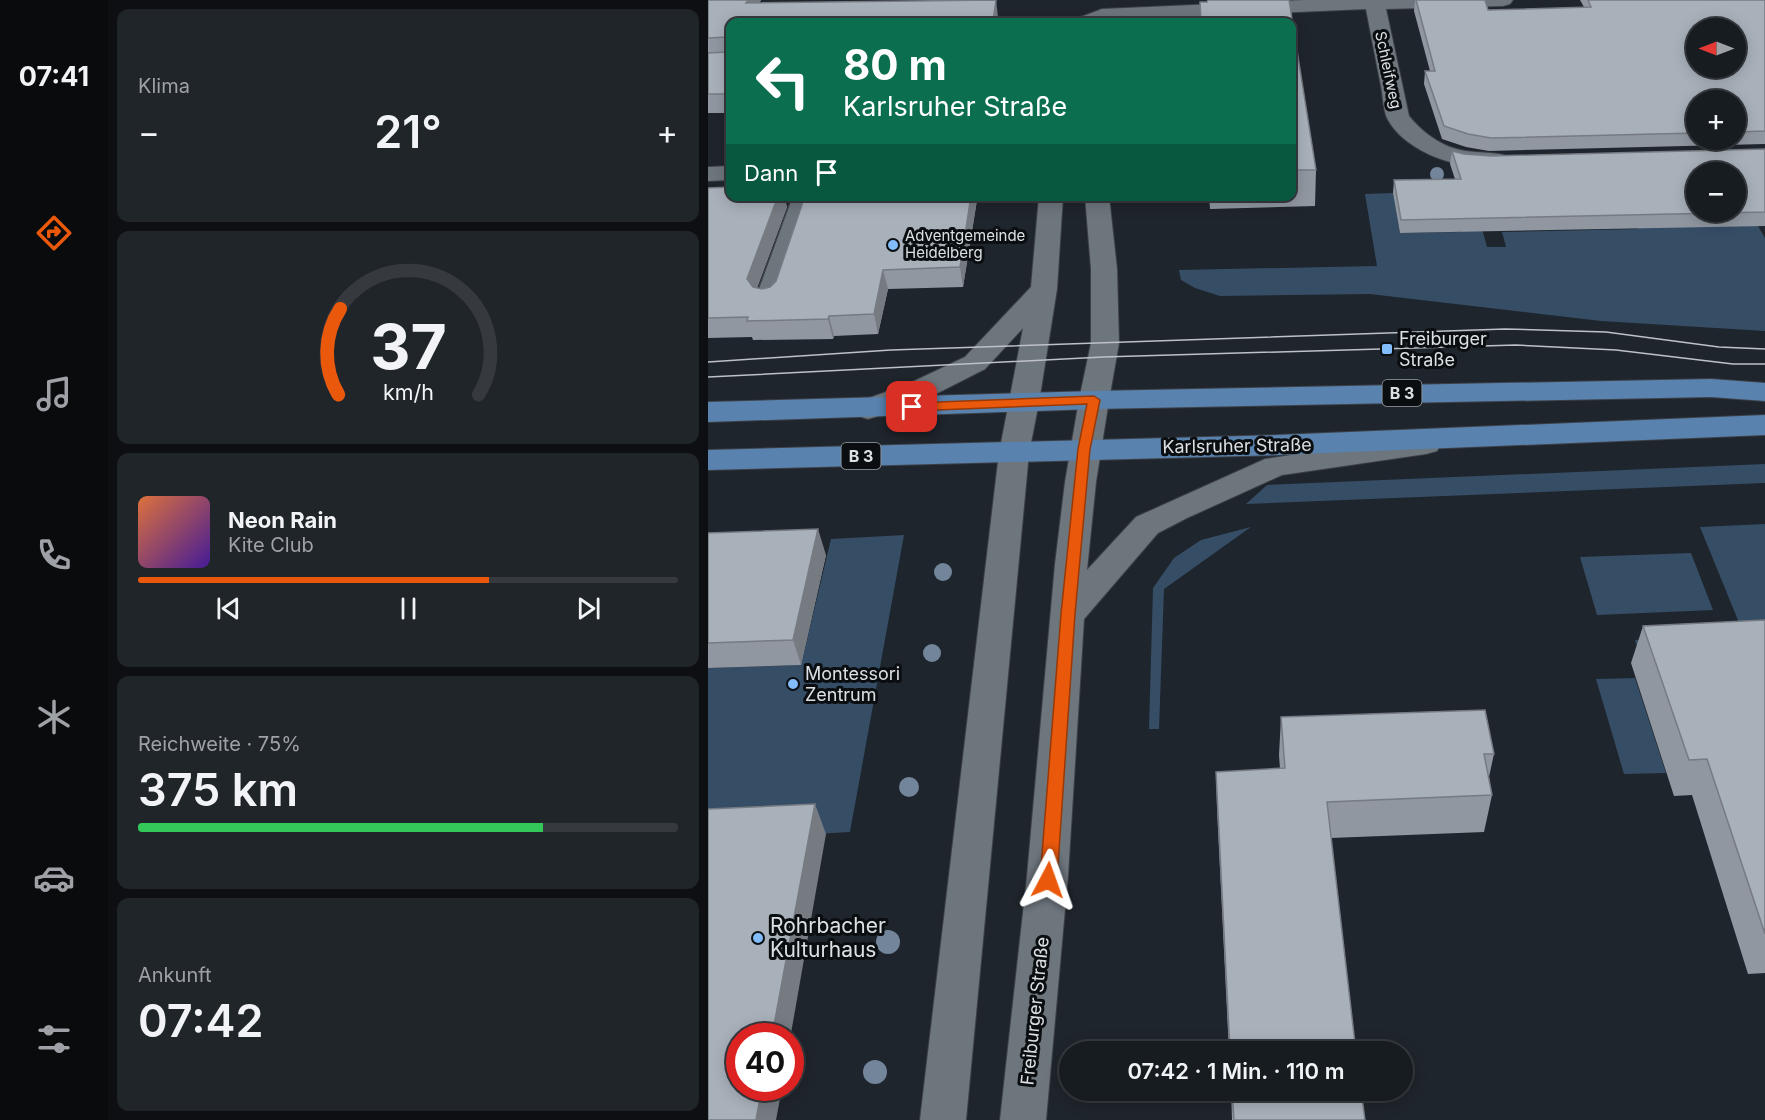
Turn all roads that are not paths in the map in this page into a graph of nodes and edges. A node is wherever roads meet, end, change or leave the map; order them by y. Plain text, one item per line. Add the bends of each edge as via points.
1 (1503, 0) edge
2 (1374, 1) edge
3 (1095, 18) edge
4 (1513, 160) edge
5 (726, 173) edge
6 (708, 174) edge
7 (802, 201) edge
8 (1051, 201) edge
9 (1097, 201) edge
10 (1044, 289) junction
11 (767, 300) edge
12 (1765, 392) edge
13 (1094, 400) junction
14 (1024, 402) junction
15 (868, 409) junction
16 (708, 412) edge
17 (1765, 425) edge
18 (1465, 439) junction
19 (1084, 449) junction
20 (1014, 453) junction
21 (708, 460) edge
22 (1068, 614) junction
23 (942, 1120) edge
24 (1023, 1120) edge

1 - 2 street
2 - 3 street
2 - 4 street, Schleifweg via 1398,117 1435,149 1462,158
5 - 6 street
7 - 11 lane
8 - 10 street
9 - 13 street, Freiburger Straße via 1105,343
10 - 14 street
10 - 15 street via 975,363 918,391
12 - 13 main road, B 3 via 1711,388
13 - 14 main road, B 3
13 - 19 street, Freiburger Straße
14 - 15 main road, B 3
14 - 20 street
15 - 16 main road, B 3
17 - 18 main road, Karlsruher Straße / B 3
18 - 19 main road, Karlsruher Straße / B 3
18 - 22 street via 1276,466 1186,505 1147,525
19 - 20 main road, Karlsruher Straße / B 3
19 - 22 street, Freiburger Straße
20 - 21 main road, Karlsruher Straße / B 3
20 - 23 street
22 - 24 street, Freiburger Straße via 1047,902

